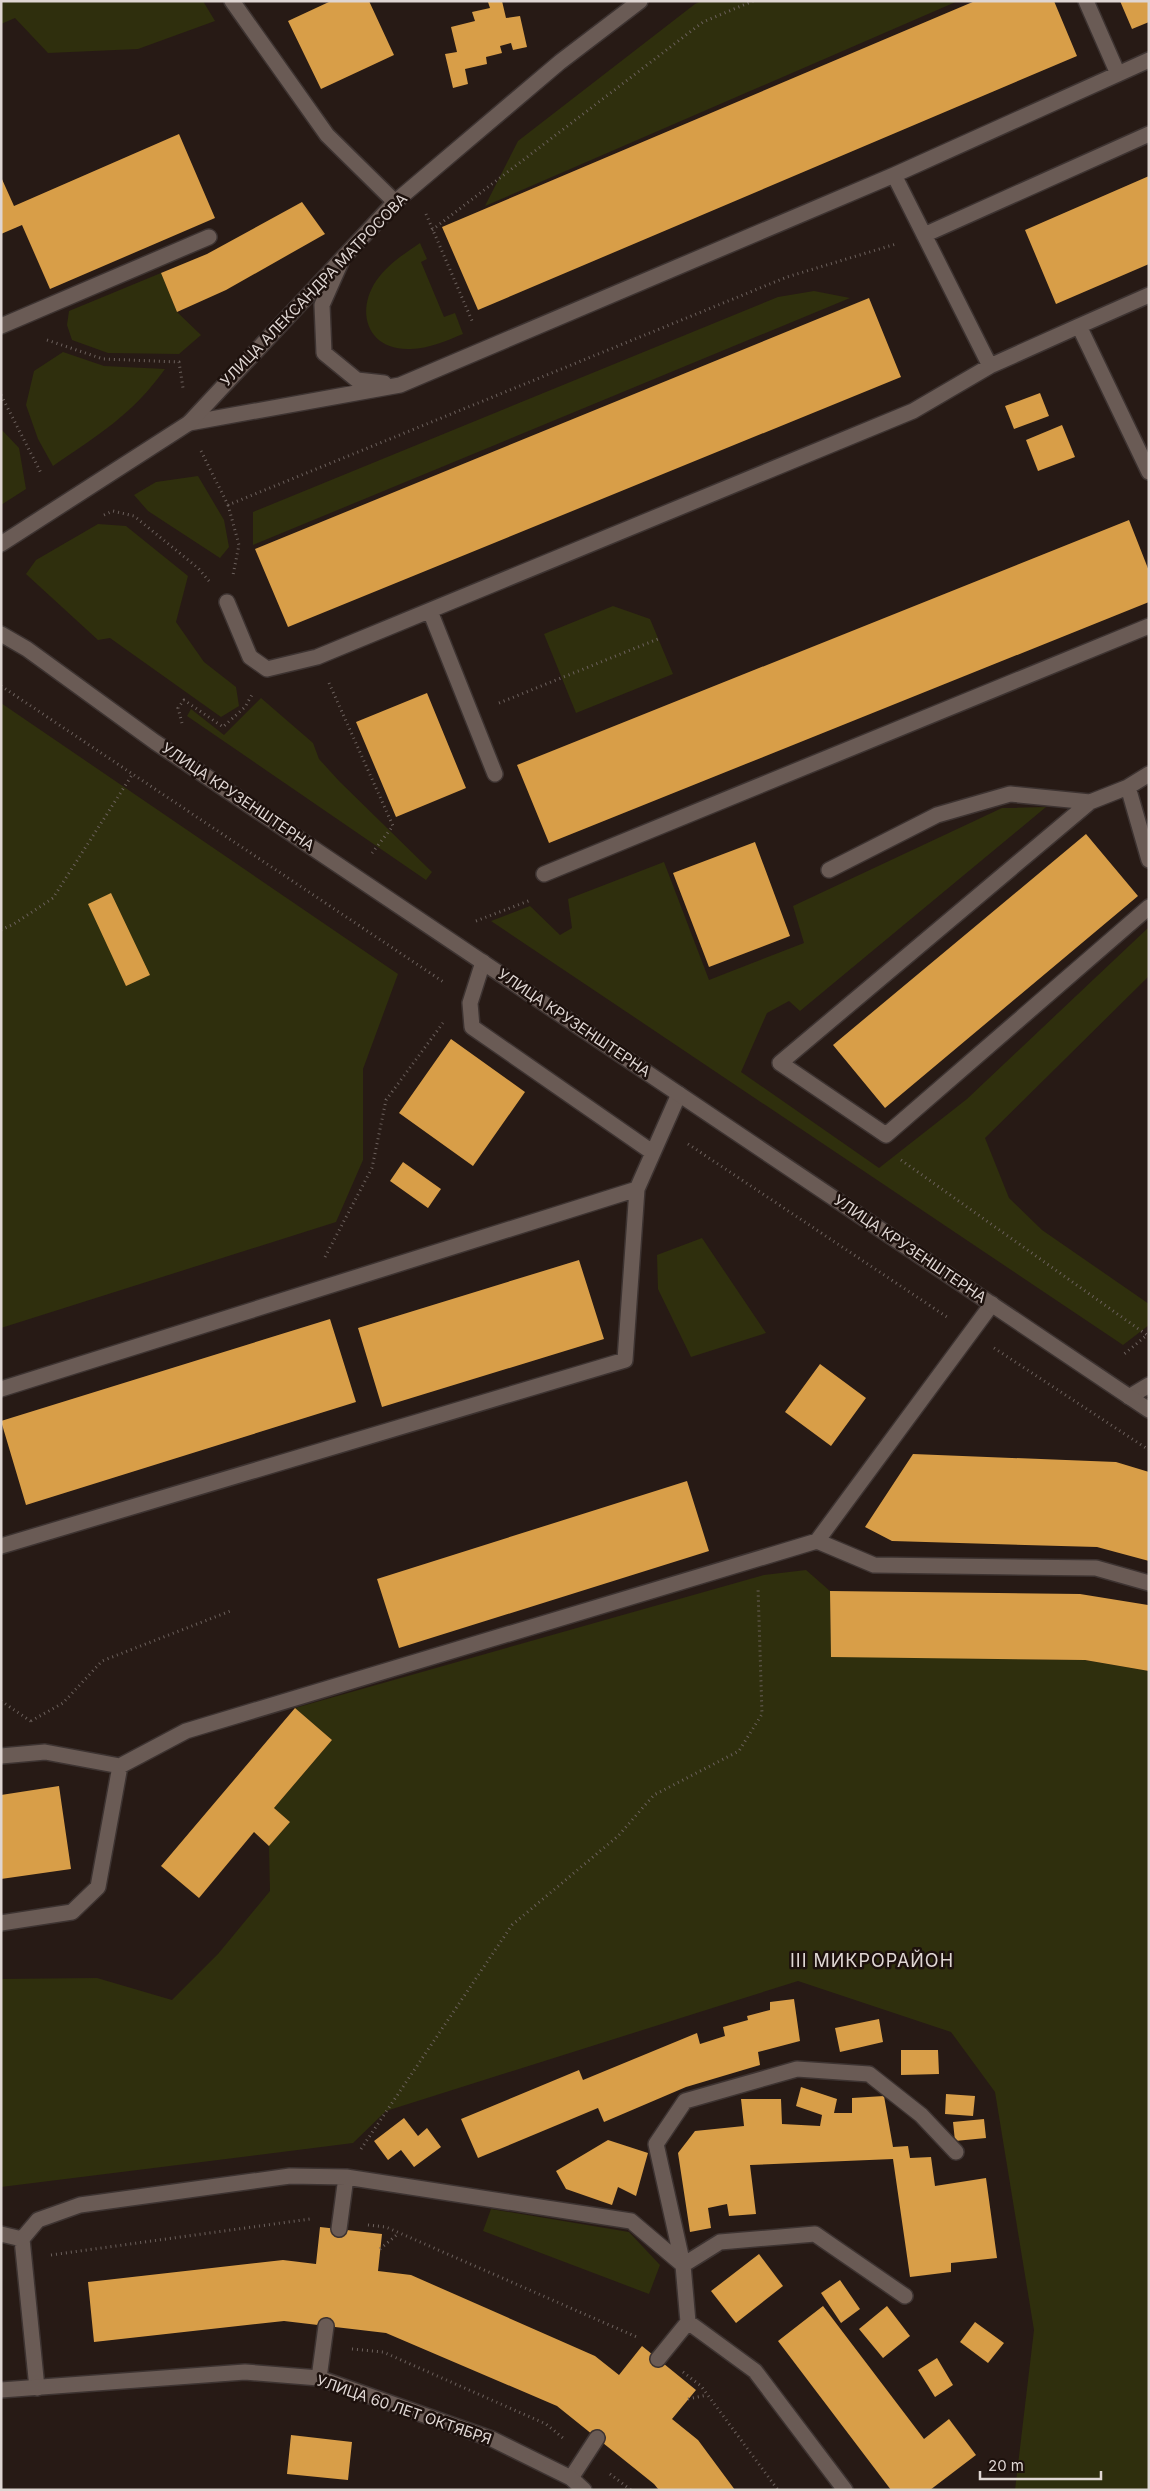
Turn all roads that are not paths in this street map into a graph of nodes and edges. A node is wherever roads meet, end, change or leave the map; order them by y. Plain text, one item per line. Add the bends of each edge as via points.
1 (232, 1) edge
2 (640, 1) edge
3 (1086, 1) edge
4 (1149, 60) edge
5 (1118, 74) junction
6 (1149, 134) edge
7 (894, 175) junction
8 (395, 202) junction
9 (924, 235) junction
10 (209, 237) dead end
11 (344, 257) junction
12 (1149, 295) edge
13 (1, 326) edge
14 (1079, 326) junction
15 (990, 366) junction
16 (400, 385) junction
17 (189, 423) junction
18 (1149, 472) edge
19 (1, 544) edge
20 (227, 602) road end
21 (430, 611) junction
22 (1149, 626) edge
23 (1, 634) edge
24 (494, 774) dead end
25 (1149, 774) edge
26 (1128, 787) junction
27 (1090, 802) junction
28 (1149, 860) edge
29 (830, 870) dead end
30 (544, 874) road end
31 (1149, 907) edge
32 (483, 962) junction
33 (679, 1094) junction
34 (652, 1152) junction
35 (637, 1189) junction
36 (992, 1304) junction
37 (1149, 1385) edge
38 (1, 1389) edge
39 (1129, 1397) junction
40 (1149, 1410) edge
41 (817, 1541) junction
42 (1, 1546) edge
43 (1149, 1583) edge
44 (1, 1756) edge
45 (120, 1766) junction
46 (1, 1923) edge
47 (956, 2152) dead end
48 (346, 2177) junction
49 (339, 2225) road end
50 (1, 2234) edge
51 (22, 2239) junction
52 (683, 2265) junction
53 (905, 2296) dead end
54 (688, 2322) junction
55 (326, 2326) dead end
56 (660, 2356) road end
57 (319, 2378) junction
58 (37, 2388) junction
59 (1, 2390) edge
60 (597, 2438) dead end
61 (570, 2478) junction
62 (584, 2490) edge
63 (846, 2490) edge

1 - 8 street via 327,135
2 - 8 street, УЛИЦА АЛЕКСАНДРА МАТРОСОВА via 560,62
3 - 5 street
4 - 5 street
5 - 7 street
6 - 9 street
7 - 9 street
7 - 16 street
8 - 11 street, УЛИЦА АЛЕКСАНДРА МАТРОСОВА
9 - 15 street
10 - 13 street
11 - 16 street via 322,305 324,352 357,380
11 - 17 street, УЛИЦА АЛЕКСАНДРА МАТРОСОВА
12 - 14 street
14 - 15 street
14 - 18 street
15 - 21 street via 913,411
16 - 17 street
17 - 19 street, УЛИЦА АЛЕКСАНДРА МАТРОСОВА
20 - 21 street via 250,657 267,669 317,657
21 - 24 street
22 - 30 street
23 - 32 street, УЛИЦА КРУЗЕНШТЕРНА
25 - 26 street
26 - 27 street
26 - 28 street
27 - 29 street via 1010,794 937,815
27 - 31 street via 780,1063 886,1135
32 - 33 street, УЛИЦА КРУЗЕНШТЕРНА
32 - 34 street via 470,1003 472,1027
33 - 34 street
33 - 36 street, УЛИЦА КРУЗЕНШТЕРНА
34 - 35 street
35 - 38 street
35 - 42 street via 625,1360
36 - 39 street, УЛИЦА КРУЗЕНШТЕРНА
36 - 41 street
37 - 39 street
39 - 40 street, УЛИЦА КРУЗЕНШТЕРНА
41 - 43 street via 874,1565 1096,1568
41 - 45 street via 186,1731
44 - 45 street via 45,1752
45 - 46 street via 98,1887 72,1912
47 - 52 street via 921,2115 869,2074 797,2069 685,2101 656,2144
48 - 49 street
48 - 51 street via 290,2176 80,2205 38,2220
48 - 52 street via 631,2221
50 - 51 street
51 - 58 street
52 - 53 street via 720,2242 815,2234
52 - 54 street
54 - 56 street
54 - 63 street via 756,2371
55 - 57 street
57 - 58 street, УЛИЦА 60 ЛЕТ ОКТЯБРЯ via 245,2372
57 - 61 street, УЛИЦА 60 ЛЕТ ОКТЯБРЯ via 492,2439
58 - 59 street, УЛИЦА 60 ЛЕТ ОКТЯБРЯ
60 - 61 street
61 - 62 street, УЛИЦА 60 ЛЕТ ОКТЯБРЯ

